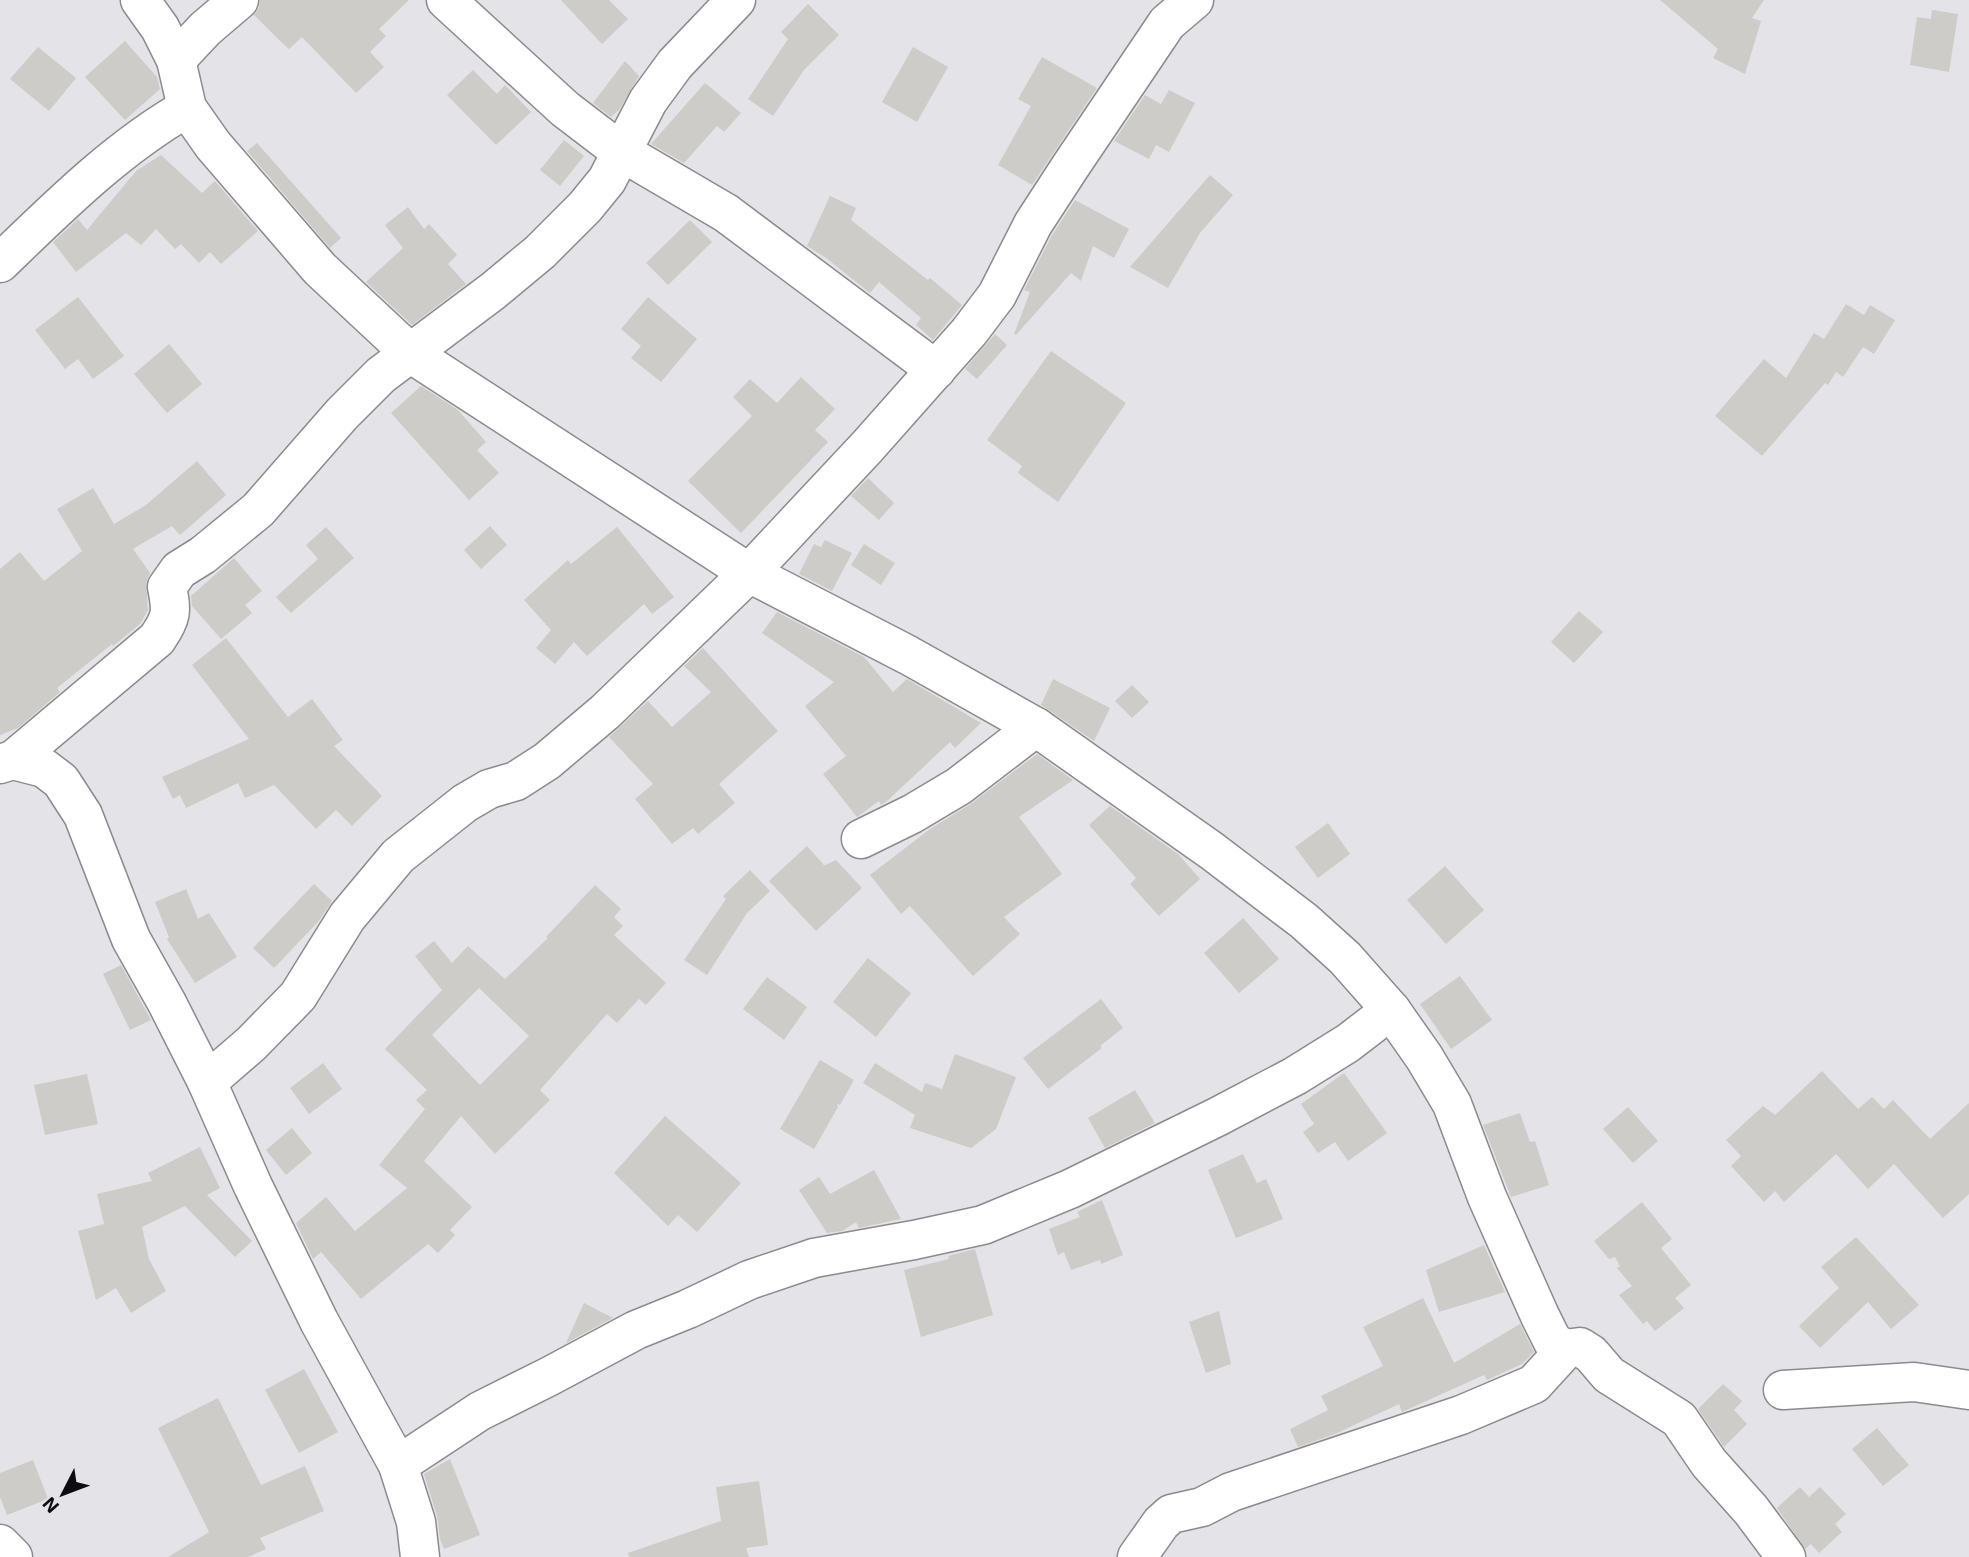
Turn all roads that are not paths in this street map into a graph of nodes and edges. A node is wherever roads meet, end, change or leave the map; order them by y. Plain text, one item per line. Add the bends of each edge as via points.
1 (140, 0) edge
2 (239, 0) edge
3 (446, 0) edge
4 (736, 0) edge
5 (1194, 0) edge
6 (176, 60) junction
7 (187, 108) junction
8 (620, 151) junction
9 (0, 263) edge
10 (410, 353) junction
11 (936, 370) junction
12 (749, 573) junction
13 (1036, 727) junction
14 (7, 762) edge
15 (861, 839) dead end
16 (1391, 1010) junction
17 (207, 1082) junction
18 (1566, 1349) junction
19 (1783, 1390) dead end
20 (1969, 1390) edge
21 (397, 1465) junction
22 (0, 1544) edge
23 (13, 1557) edge
24 (420, 1557) edge
25 (1137, 1557) edge
26 (1786, 1557) edge

1 - 6 street
2 - 6 street
3 - 8 street via 565,108
4 - 8 street via 675,64
5 - 11 street via 1167,23 1032,224 998,295
6 - 7 street
7 - 9 street via 130,146 50,213
7 - 10 street via 320,270
8 - 10 street via 607,180 540,252
8 - 11 street via 726,213
10 - 12 street
10 - 14 street via 381,374 342,414 258,510 178,570 167,587 172,611 157,639
11 - 12 street
12 - 13 street via 908,654
12 - 17 street via 605,712 547,761 516,781 465,803 398,856 347,917 298,996
13 - 15 street via 959,786
13 - 16 street via 1304,921 1366,979
14 - 17 street via 44,768 61,781 83,816 131,939
16 - 18 street via 1451,1104 1540,1316 1553,1342
16 - 21 street via 1295,1076 1070,1189 983,1225 814,1258 749,1280 636,1330 480,1411
17 - 21 street via 319,1321
18 - 25 street via 1534,1384 1461,1415 1171,1514
18 - 26 street via 1580,1346 1609,1375 1679,1419 1709,1464
19 - 20 street via 1914,1382
21 - 24 street via 416,1522
22 - 23 street

